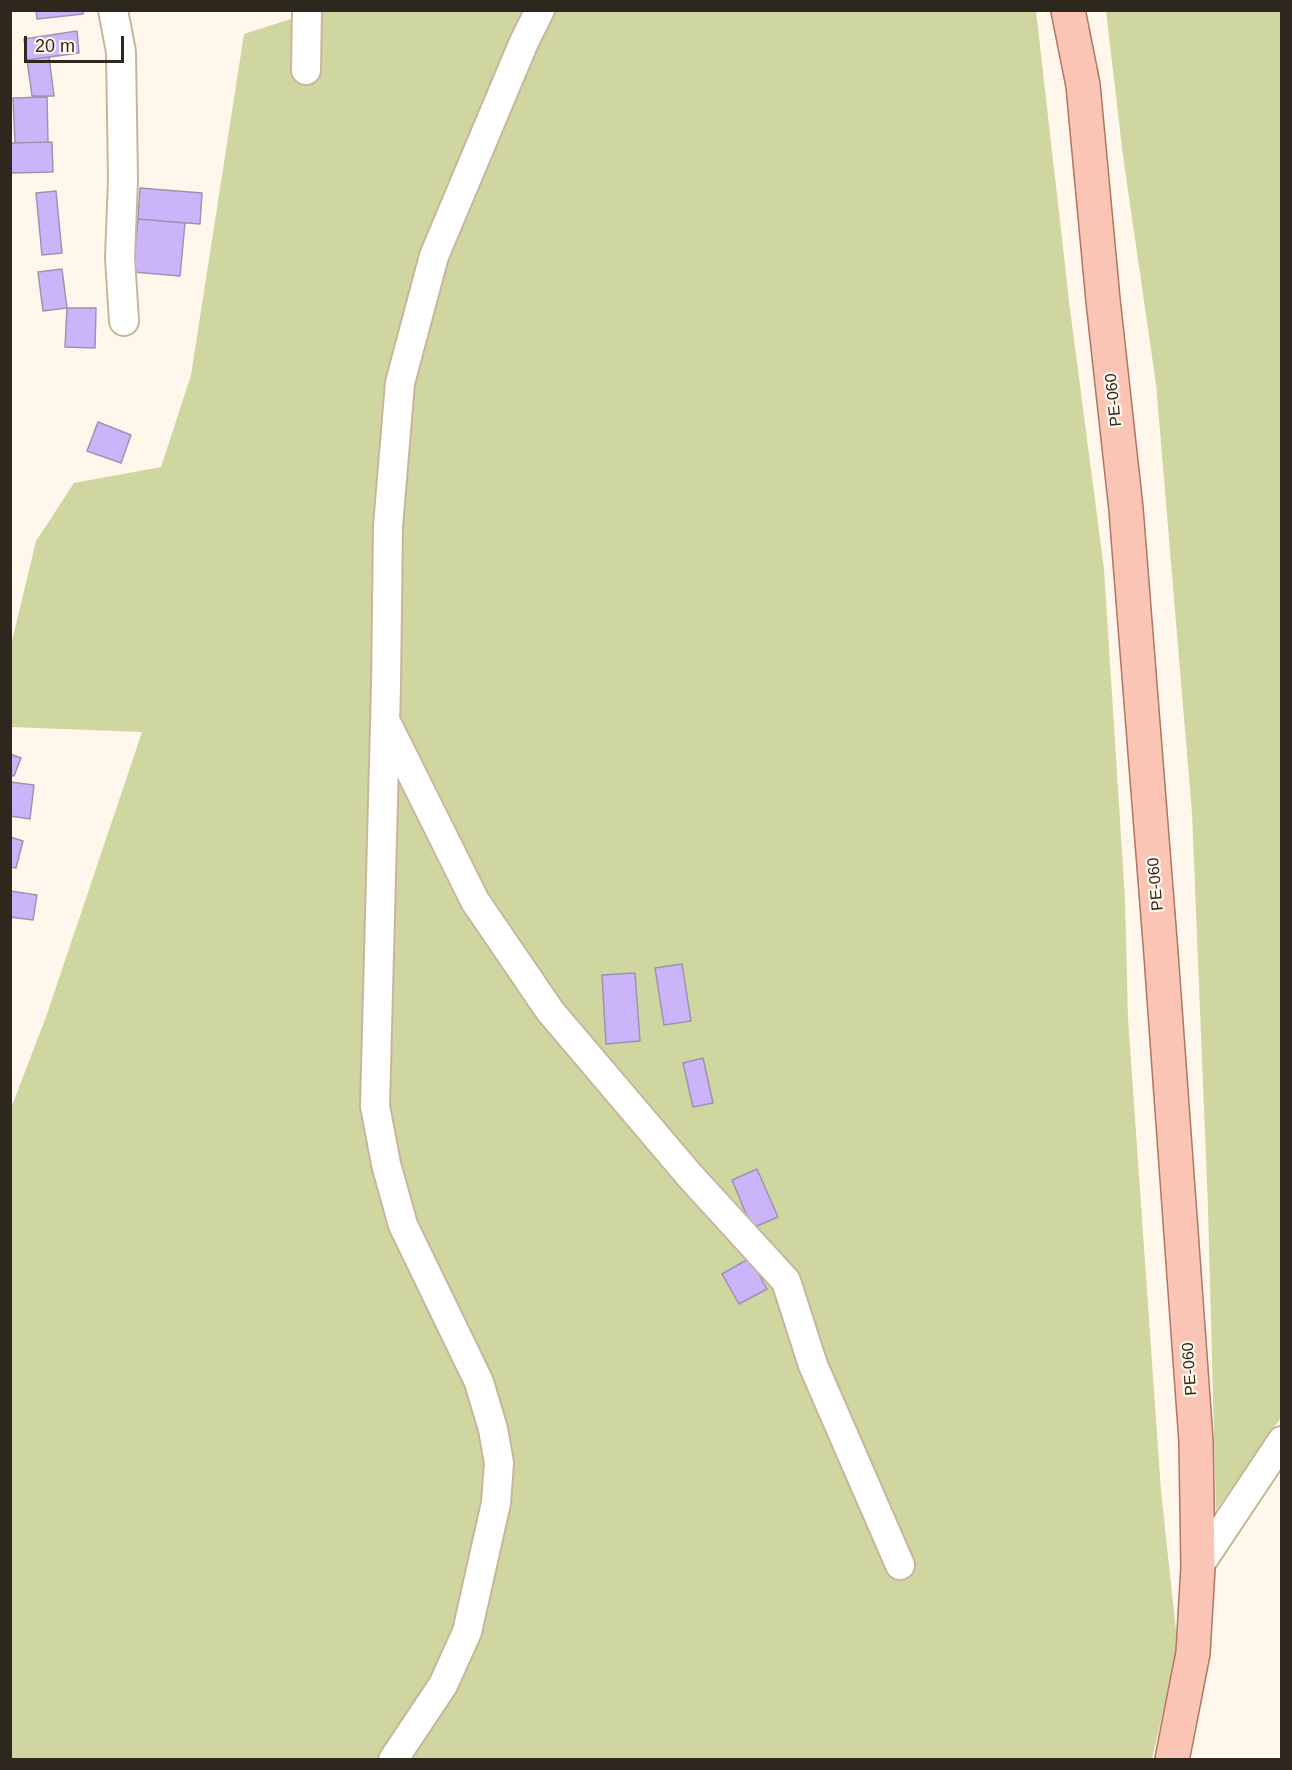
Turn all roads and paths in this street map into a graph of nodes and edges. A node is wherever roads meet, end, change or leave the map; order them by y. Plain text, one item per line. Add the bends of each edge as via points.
1 (113, 10) edge
2 (307, 10) edge
3 (540, 10) edge
4 (1068, 10) edge
5 (306, 70) dead end
6 (124, 321) dead end
7 (386, 721) junction
8 (1281, 1441) edge
9 (900, 1565) dead end
10 (1198, 1567) junction
11 (393, 1760) edge
12 (1172, 1760) edge

1 - 6 street via 121,52 120,258
2 - 5 street
3 - 7 street via 434,256 400,383 388,526
4 - 10 main road, PE-060 / PE-060 via 1083,85 1126,508 1196,1441
7 - 9 street via 475,901 550,1011 690,1176 786,1281 813,1365
7 - 11 street via 375,1106 403,1226 479,1382 499,1463 496,1503 467,1632 443,1685
8 - 10 street
10 - 12 main road, PE-060 / PE-060 via 1193,1653

